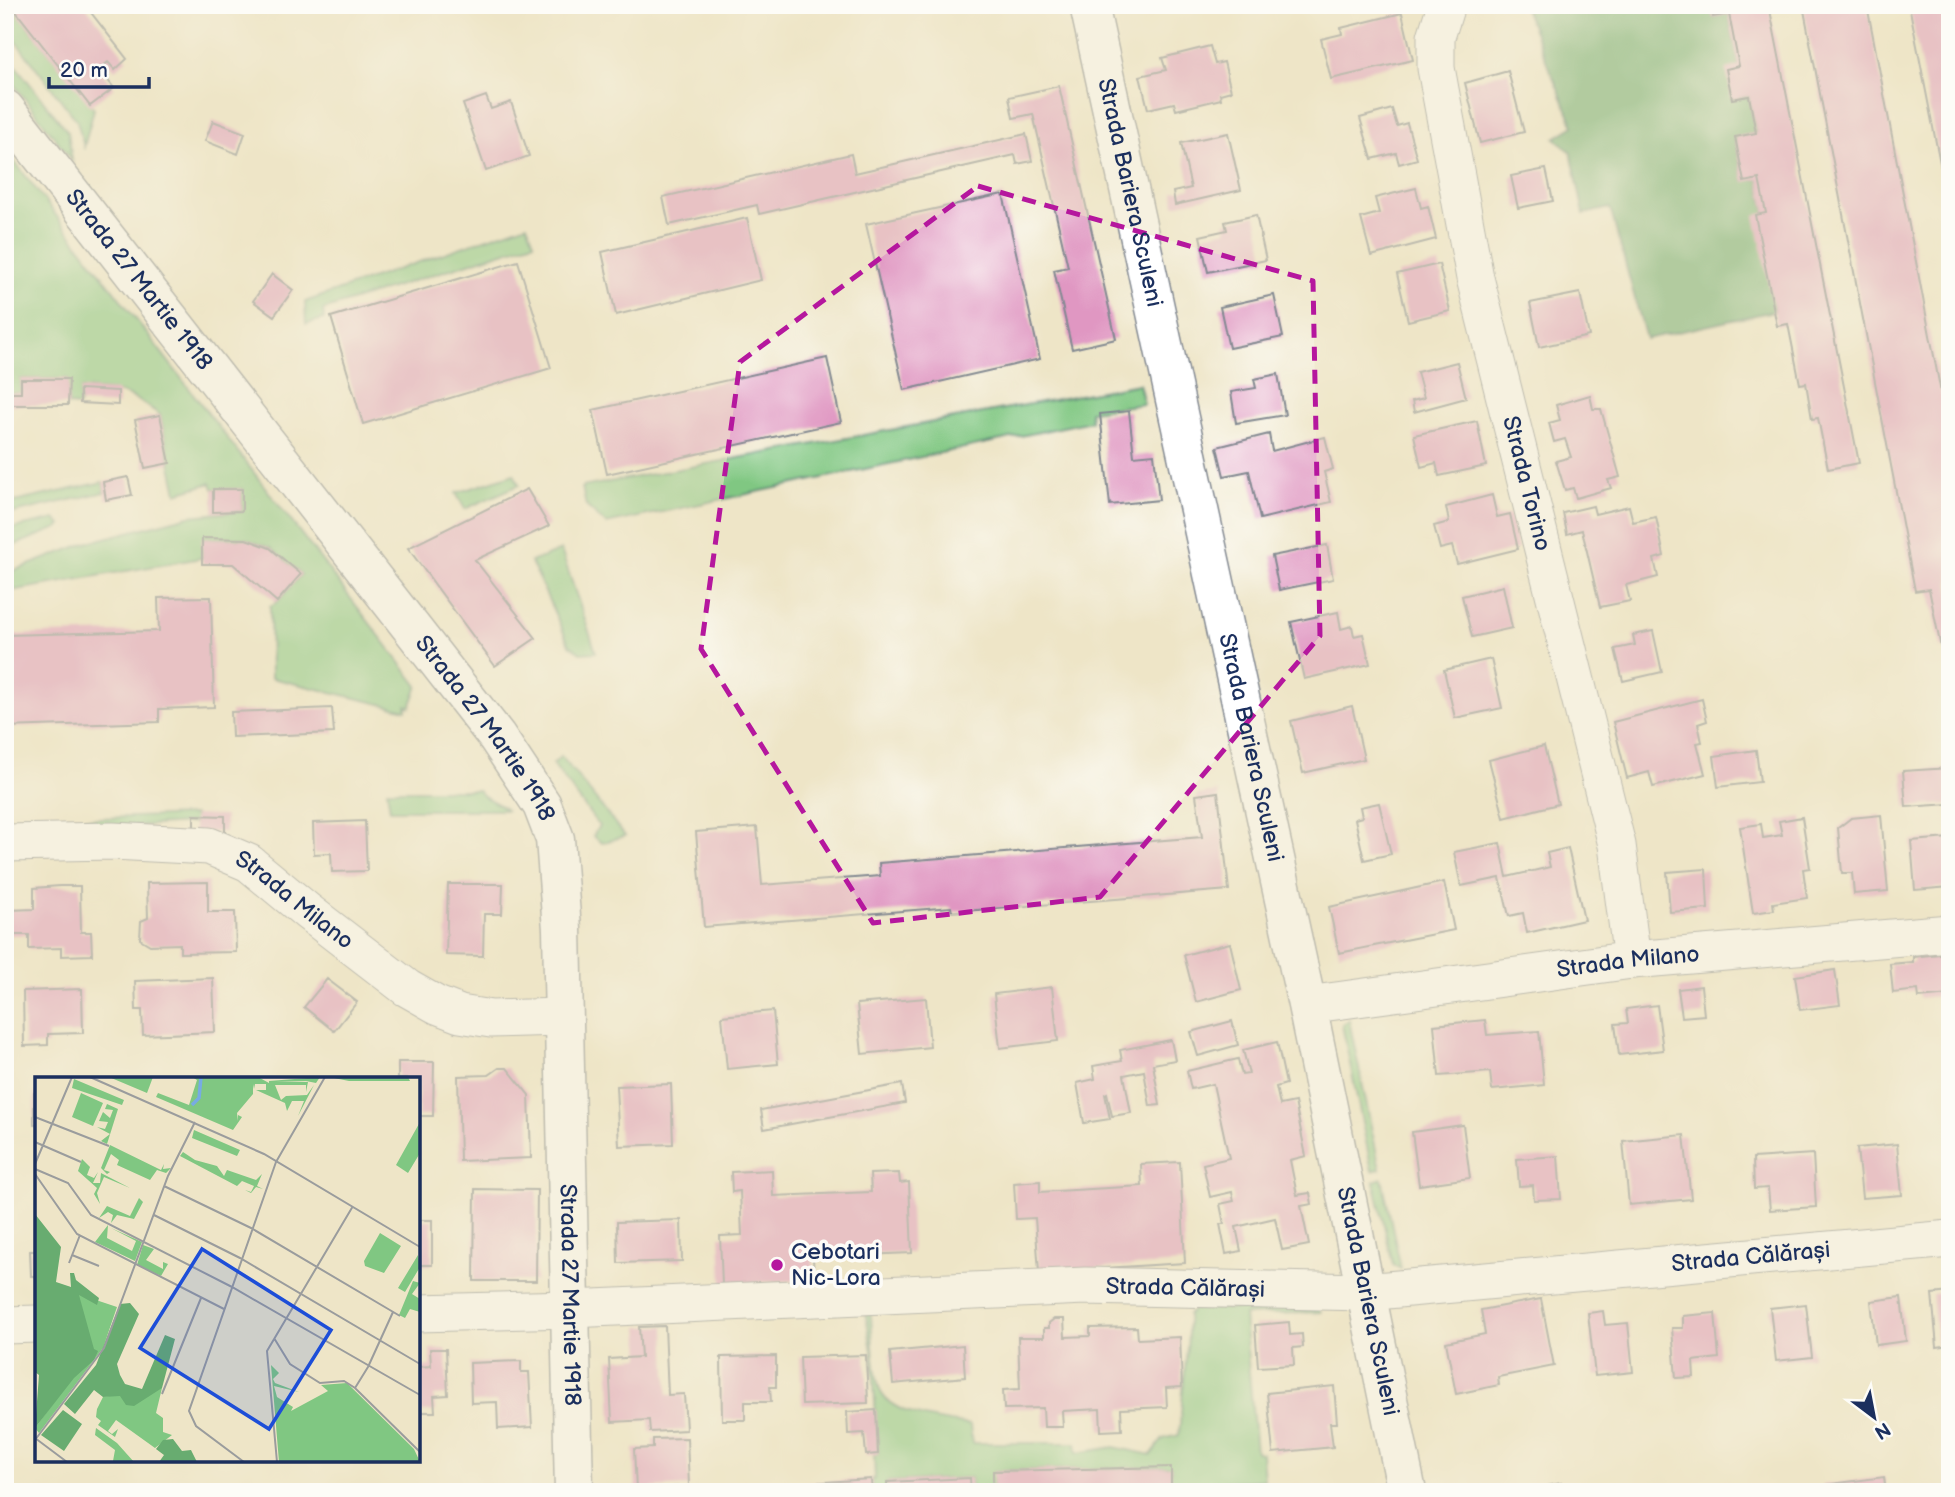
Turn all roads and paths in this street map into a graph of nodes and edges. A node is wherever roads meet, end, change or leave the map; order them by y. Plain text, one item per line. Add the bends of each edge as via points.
1 (1089, 5) edge
2 (1446, 5) edge
3 (5, 109) edge
4 (5, 843) edge
5 (1950, 933) edge
6 (1632, 960) junction
7 (1307, 1005) junction
8 (562, 1017) junction
9 (1950, 1239) edge
10 (1365, 1292) junction
11 (571, 1309) junction
12 (420, 1313) edge
13 (35, 1324) edge
14 (5, 1325) edge
15 (574, 1492) edge
16 (1407, 1492) edge

1 - 7 main road, Strada Bariera Sculeni
2 - 6 street, Strada Torino via 1436,37 1436,68 1475,278 1617,845
3 - 8 main road, Strada 27 Martie 1918 via 497,737 536,794 555,839
4 - 8 street, Strada Milano via 209,846 249,863 407,988 437,1005 491,1019
5 - 6 street, Strada Milano
6 - 7 street, Strada Milano
7 - 10 main road, Strada Bariera Sculeni
8 - 11 main road, Strada 27 Martie 1918
9 - 10 street, Strada Călărași
10 - 11 street, Strada Călărași via 1085,1286
10 - 16 main road, Strada Bariera Sculeni
11 - 12 street, Strada Călărași
11 - 15 main road, Strada 27 Martie 1918
13 - 14 street

